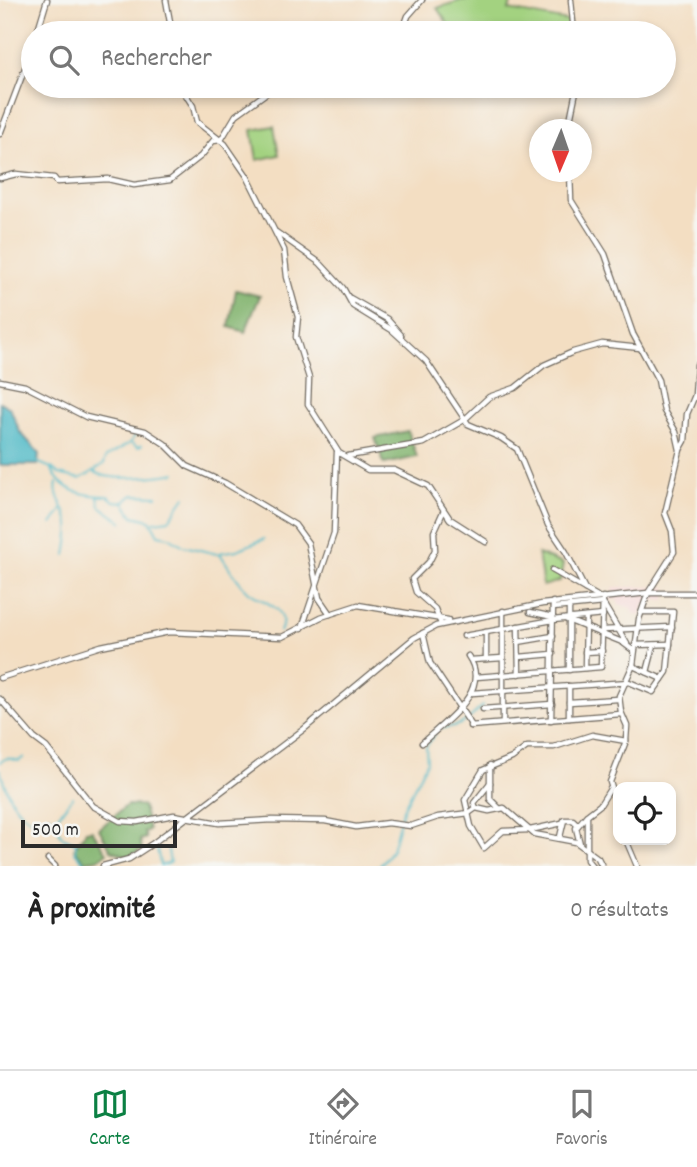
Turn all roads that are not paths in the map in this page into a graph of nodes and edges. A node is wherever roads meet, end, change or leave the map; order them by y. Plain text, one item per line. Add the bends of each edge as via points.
1 (47, 0) edge
2 (166, 0) edge
3 (422, 0) edge
4 (571, 0) edge
5 (41, 21) edge
6 (170, 21) edge
7 (406, 21) edge
8 (573, 21) edge
9 (21, 79) edge
10 (188, 98) edge
11 (259, 98) edge
12 (575, 98) edge
13 (570, 119) edge
14 (0, 134) edge
15 (221, 140) junction
16 (0, 178) edge
17 (570, 182) edge
18 (272, 230) junction
19 (641, 348) junction
20 (697, 365) edge
21 (0, 381) edge
22 (464, 420) junction
23 (680, 450) junction
24 (338, 451) junction
25 (347, 456) junction
26 (443, 509) junction
27 (486, 542) dead end
28 (552, 570) dead end
29 (316, 584) junction
30 (585, 589) junction
31 (648, 593) junction
32 (697, 593) edge
33 (602, 599) junction
34 (553, 605) junction
35 (569, 606) junction
36 (503, 611) junction
37 (530, 612) dead end
38 (641, 612) junction
39 (330, 614) junction
40 (603, 615) junction
41 (438, 617) junction
42 (586, 617) junction
43 (553, 618) junction
44 (569, 620) junction
45 (452, 621) junction
46 (442, 624) junction
47 (518, 626) junction
48 (672, 627) junction
49 (302, 628) junction
50 (503, 629) junction
51 (619, 629) junction
52 (638, 629) junction
53 (585, 630) junction
54 (486, 632) junction
55 (423, 633) junction
56 (602, 633) junction
57 (464, 636) dead end
58 (553, 636) junction
59 (519, 642) junction
60 (670, 644) junction
61 (654, 645) junction
62 (633, 648) junction
63 (602, 651) junction
64 (585, 652) junction
65 (552, 654) junction
66 (519, 657) junction
67 (503, 658) junction
68 (486, 659) junction
69 (632, 666) junction
70 (585, 668) junction
71 (569, 670) junction
72 (552, 671) junction
73 (647, 672) junction
74 (519, 674) junction
75 (503, 675) junction
76 (476, 677) junction
77 (0, 678) edge
78 (662, 679) junction
79 (625, 682) junction
80 (569, 686) junction
81 (552, 687) junction
82 (503, 691) junction
83 (472, 693) junction
84 (0, 699) edge
85 (618, 699) junction
86 (569, 702) junction
87 (552, 704) junction
88 (460, 707) junction
89 (503, 707) junction
90 (483, 709) dead end
91 (621, 714) junction
92 (569, 718) junction
93 (551, 720) junction
94 (503, 723) junction
95 (626, 741) junction
96 (422, 743) dead end
97 (490, 765) junction
98 (491, 782) junction
99 (610, 789) junction
100 (613, 798) joint
101 (600, 805) junction
102 (476, 808) junction
103 (499, 808) junction
104 (467, 813) junction
105 (587, 816) junction
106 (187, 817) junction
107 (562, 823) junction
108 (577, 824) junction
109 (587, 827) junction
110 (530, 830) junction
111 (576, 835) junction
112 (562, 838) junction
113 (580, 845) junction
114 (628, 845) edge
115 (587, 852) junction
116 (48, 859) dead end
117 (55, 866) edge
118 (103, 866) edge
119 (592, 866) edge
120 (602, 866) edge
121 (637, 866) edge

1 - 5 street
2 - 6 street
3 - 7 street
4 - 8 street
9 - 14 street
10 - 15 street via 197,122
11 - 15 street via 236,115
12 - 13 street
15 - 16 street via 213,141 183,172 168,180 134,185 108,179 57,182 25,174
15 - 18 street via 250,180
17 - 19 street via 570,200 605,254
18 - 22 street via 320,263 354,306 403,339 430,365
18 - 24 street via 285,254 298,317 296,337 309,378 308,404
19 - 22 street via 602,344 568,354 520,385 489,397
19 - 23 street via 657,380
20 - 23 street via 695,395
21 - 29 street via 25,386 86,417 145,431 187,466 225,483 295,526 308,544
22 - 25 street via 416,446
22 - 30 street via 517,449 548,525
23 - 31 street via 665,513 674,552
24 - 25 street
24 - 29 street via 334,533
25 - 26 street via 373,472 394,470 414,478 433,490
26 - 27 street via 450,519
26 - 41 street via 434,532 435,550 412,579 416,593 430,603
28 - 30 street
29 - 39 street via 321,605
29 - 49 street
30 - 33 street
31 - 32 street
31 - 33 street
31 - 38 street
33 - 34 street
33 - 35 street
33 - 40 street
33 - 51 street via 612,624
34 - 35 street
34 - 36 street
34 - 43 street
35 - 44 street
36 - 45 street
36 - 50 street
37 - 43 street
38 - 48 street via 673,611
38 - 52 street
39 - 41 street via 363,605
39 - 49 street
40 - 42 street
40 - 56 street
41 - 45 street
41 - 46 street
42 - 44 street
42 - 53 street
43 - 44 street
43 - 47 street
43 - 58 street
44 - 53 street
44 - 71 street
45 - 46 street
46 - 55 street
47 - 50 street
47 - 59 street
48 - 52 street
48 - 60 street
49 - 77 street via 282,637 155,635 101,646
50 - 54 street
50 - 67 street
51 - 52 street
51 - 56 street
51 - 62 street
52 - 62 street
53 - 56 street
53 - 64 street
54 - 57 street
54 - 68 street
55 - 88 street via 430,663
55 - 106 street
56 - 62 street
56 - 63 street
58 - 59 street
58 - 65 street
59 - 66 street
60 - 61 street
60 - 78 street
61 - 62 street
61 - 73 street
62 - 69 street
63 - 64 street
63 - 70 street via 601,667
64 - 70 street
65 - 66 street
65 - 72 street
66 - 74 street
67 - 68 street
67 - 75 street
68 - 76 street via 470,658
69 - 73 street
69 - 79 street
70 - 71 street
71 - 72 street
72 - 74 street
72 - 81 street
73 - 78 street
74 - 75 street
75 - 76 street
75 - 82 street
76 - 83 street
78 - 79 street via 653,692
79 - 80 street
79 - 85 street
80 - 81 street
80 - 86 street
81 - 82 street
81 - 87 street
82 - 83 street
82 - 89 street
83 - 88 street
84 - 106 street via 100,811 122,822
85 - 86 street
85 - 91 street
86 - 92 street
87 - 89 street
87 - 93 street
88 - 94 street via 471,726
88 - 96 street
89 - 90 street
89 - 94 street
91 - 92 street
91 - 95 street via 627,726
92 - 93 street
93 - 94 street
95 - 97 street via 592,735 554,747 530,747
95 - 99 street
97 - 98 street
97 - 104 street via 465,800
98 - 102 street via 474,803
98 - 103 street via 490,799
99 - 100 street
99 - 101 street
100 - 101 street
101 - 105 street
102 - 103 street
102 - 104 street
103 - 110 street via 508,809
104 - 106 street via 414,826 356,827 325,821 219,823
104 - 110 street via 484,848 503,831
105 - 108 street
105 - 109 street
106 - 118 street via 136,855
107 - 108 street via 572,819
107 - 110 street
107 - 112 street
108 - 111 street
109 - 111 street
109 - 115 street
110 - 112 street
111 - 112 street
111 - 113 street
112 - 113 street
113 - 115 street
114 - 121 street
115 - 119 street
115 - 120 street
116 - 117 street

